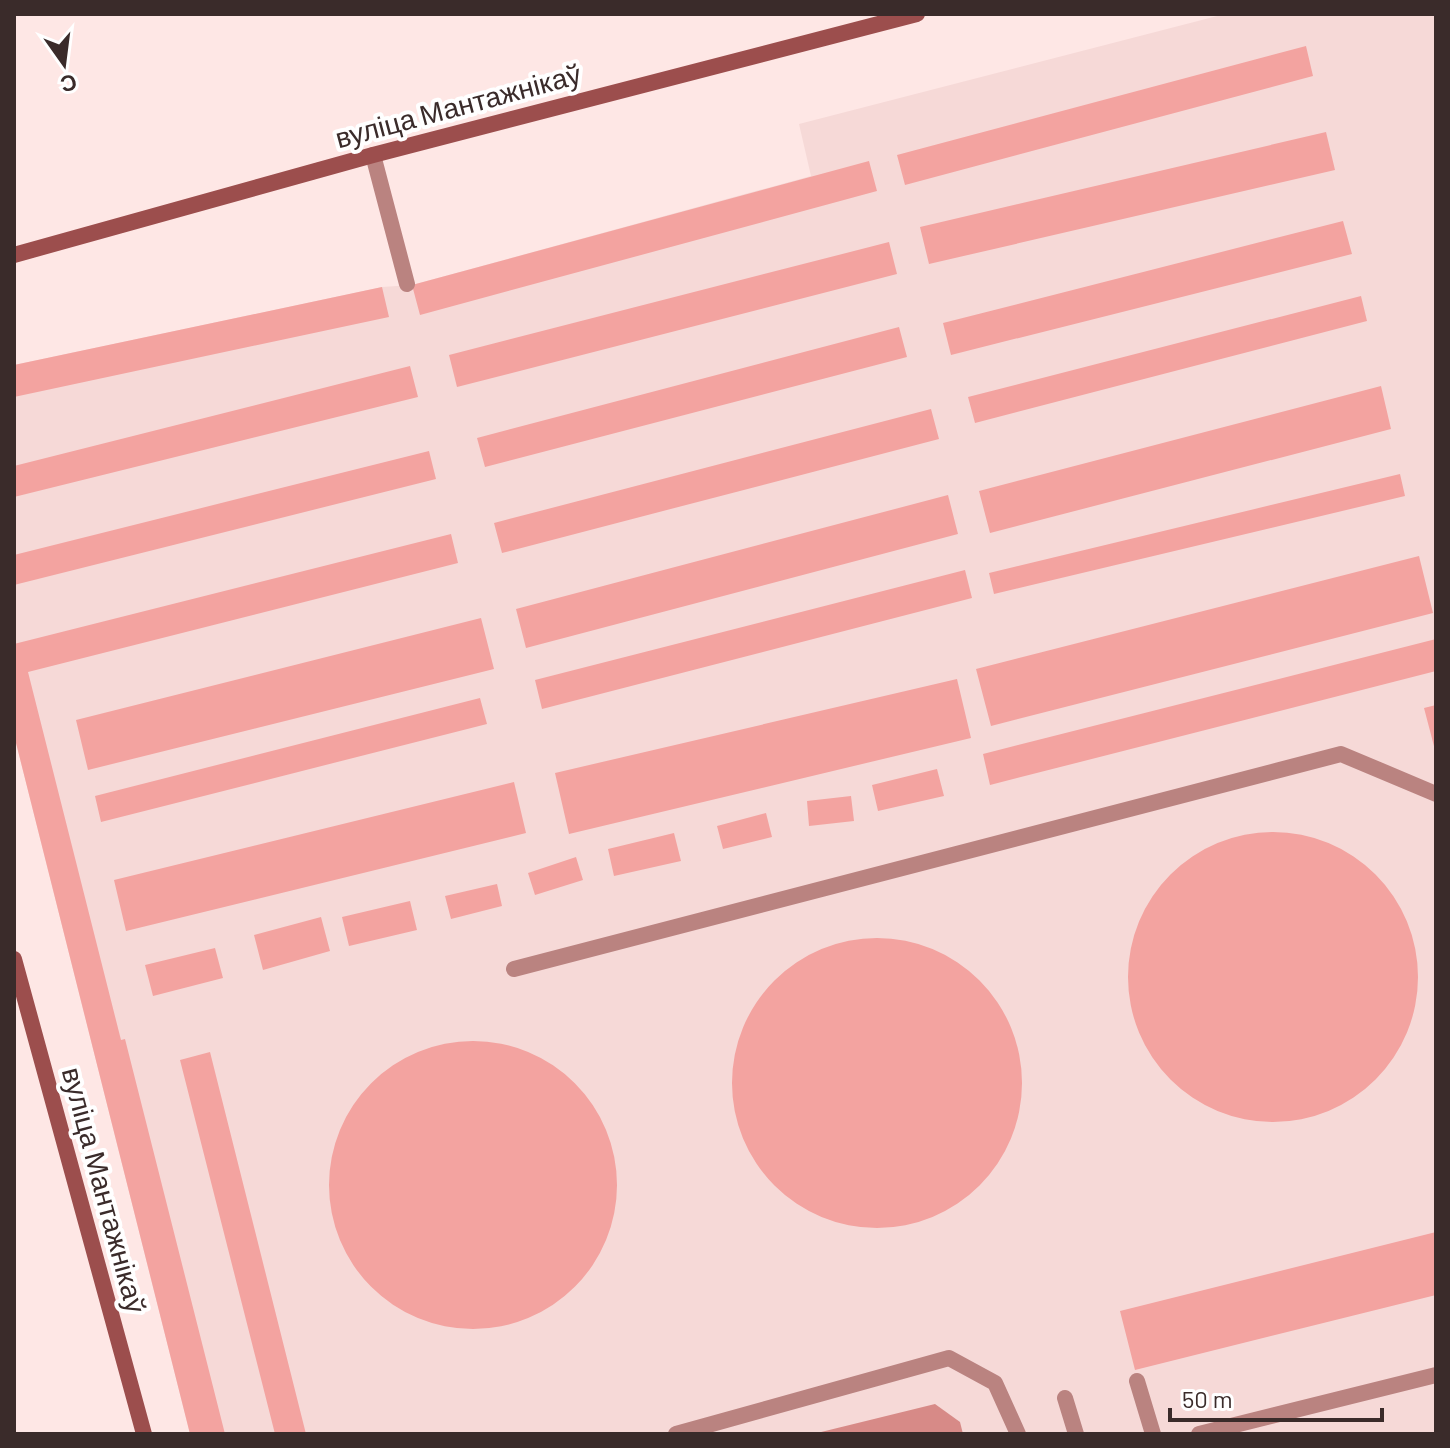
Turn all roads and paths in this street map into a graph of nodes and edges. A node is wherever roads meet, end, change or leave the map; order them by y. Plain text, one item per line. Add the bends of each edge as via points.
1 (917, 14) edge
2 (373, 155) junction
3 (14, 255) edge
4 (407, 284) dead end
5 (1436, 794) edge
6 (14, 959) edge
7 (514, 969) dead end
8 (1436, 1375) edge
9 (1137, 1381) dead end
10 (1065, 1398) dead end
11 (144, 1434) edge
12 (676, 1434) edge
13 (1018, 1434) edge
14 (1076, 1434) edge
15 (1153, 1434) edge
16 (1199, 1434) edge

1 - 2 street, вуліца Мантажнікаў
2 - 3 street, вуліца Мантажнікаў
2 - 4 lane
5 - 7 lane via 1341,754
6 - 11 street, вуліца Мантажнікаў
8 - 16 lane
9 - 15 lane
10 - 14 lane
12 - 13 lane via 949,1358 995,1383

